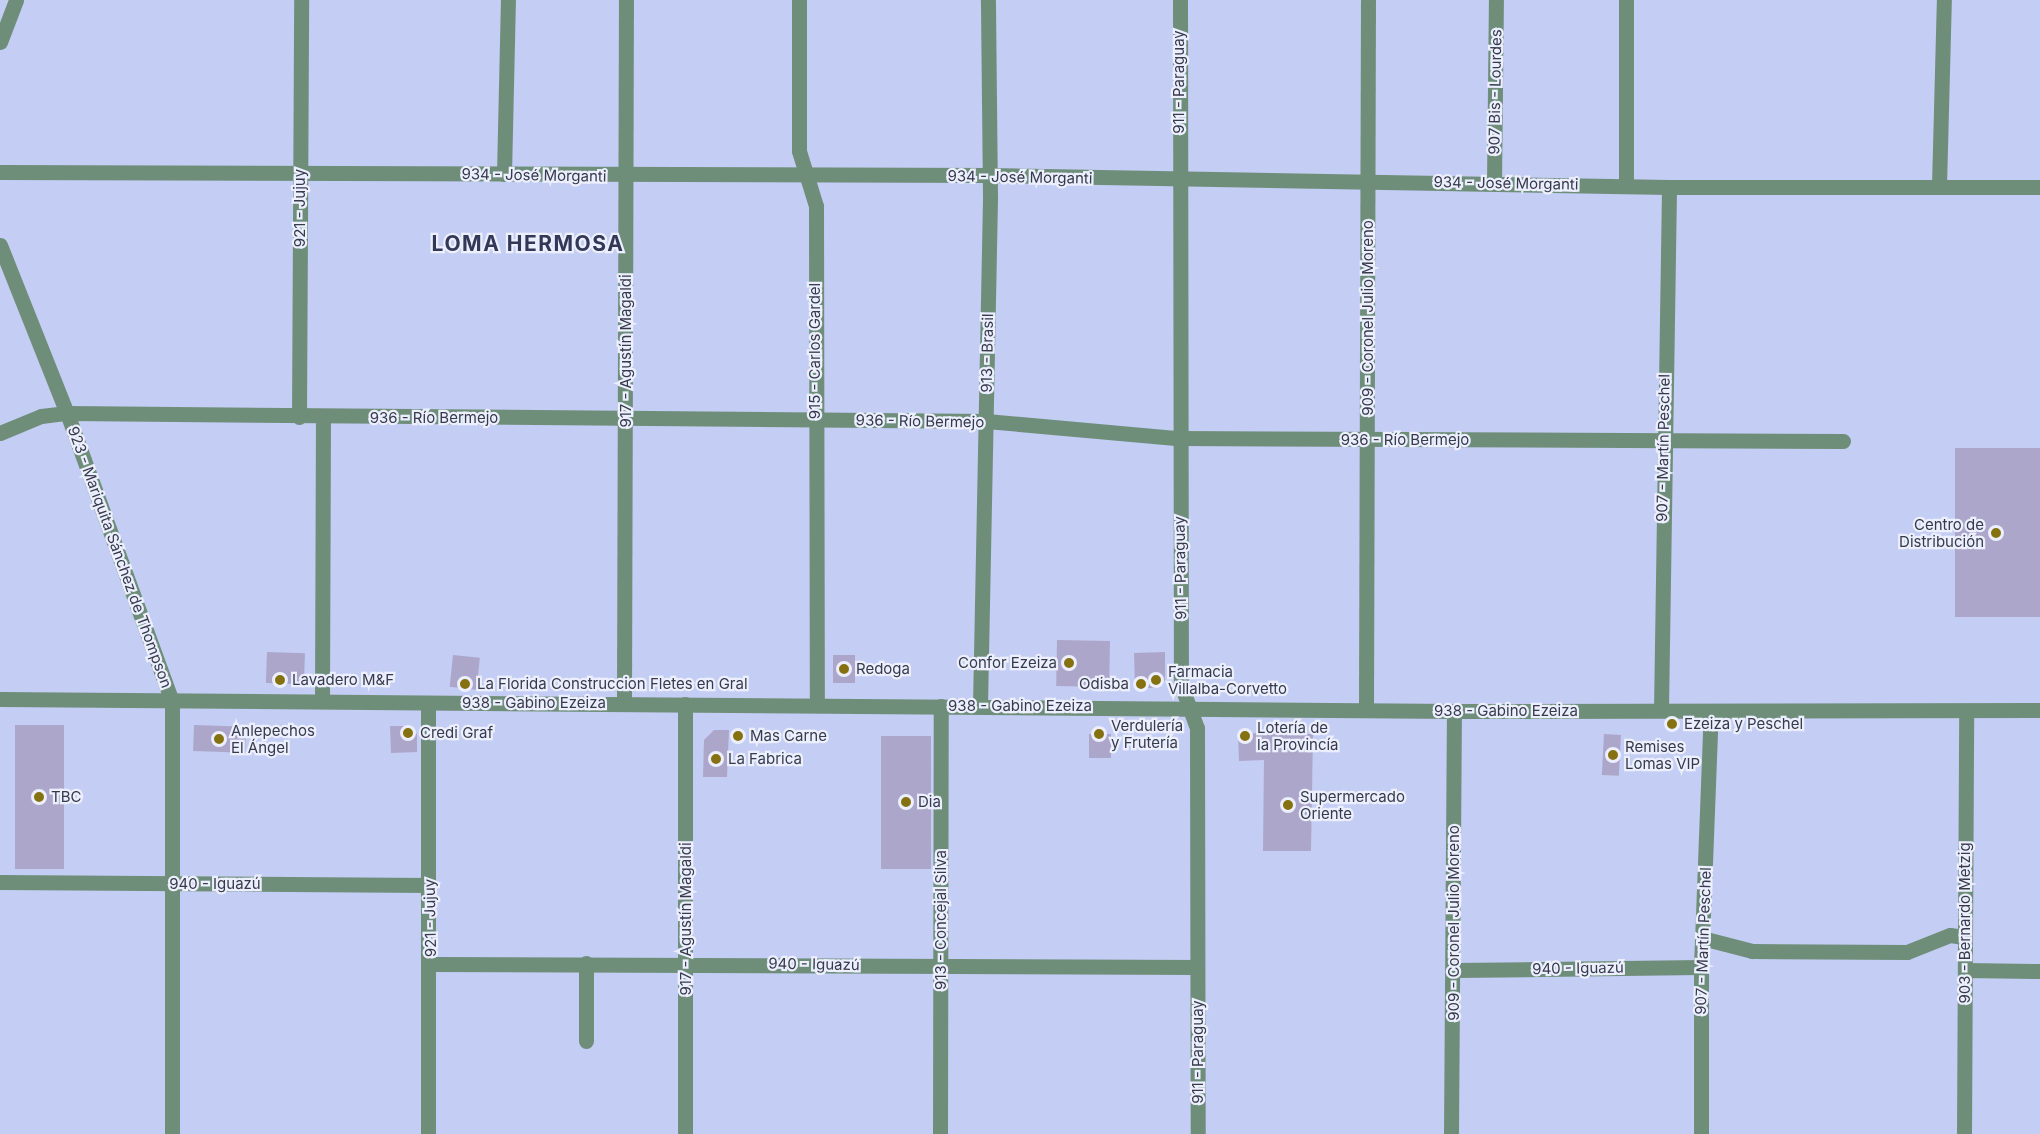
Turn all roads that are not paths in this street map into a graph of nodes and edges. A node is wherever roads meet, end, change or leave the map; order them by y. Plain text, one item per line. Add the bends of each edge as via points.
1 (16, 0) edge
2 (301, 0) edge
3 (508, 0) edge
4 (626, 0) edge
5 (799, 0) edge
6 (988, 0) edge
7 (1180, 0) edge
8 (1368, 0) edge
9 (1496, 0) edge
10 (1626, 0) edge
11 (1944, 0) edge
12 (0, 42) edge
13 (0, 172) edge
14 (300, 173) junction
15 (504, 174) junction
16 (989, 175) junction
17 (626, 177) junction
18 (809, 178) junction
19 (1179, 179) junction
20 (1369, 180) junction
21 (1494, 184) junction
22 (1626, 184) junction
23 (1939, 186) junction
24 (1669, 187) junction
25 (2040, 187) edge
26 (0, 245) edge
27 (67, 413) junction
28 (298, 417) junction
29 (323, 417) junction
30 (626, 418) junction
31 (814, 419) junction
32 (986, 421) junction
33 (0, 433) edge
34 (1178, 438) junction
35 (1368, 440) junction
36 (1663, 440) junction
37 (1843, 441) dead end
38 (0, 699) edge
39 (322, 700) junction
40 (172, 701) junction
41 (428, 703) junction
42 (624, 703) junction
43 (685, 704) junction
44 (817, 704) junction
45 (941, 706) junction
46 (980, 706) junction
47 (1190, 707) junction
48 (1366, 709) junction
49 (1661, 710) junction
50 (2040, 710) edge
51 (1454, 711) junction
52 (1711, 711) junction
53 (1966, 711) junction
54 (0, 882) edge
55 (174, 884) junction
56 (430, 885) junction
57 (1964, 937) junction
58 (1702, 938) junction
59 (586, 963) junction
60 (687, 963) junction
61 (431, 964) junction
62 (941, 965) junction
63 (1701, 966) junction
64 (1197, 967) junction
65 (1454, 970) junction
66 (1965, 970) junction
67 (2040, 971) edge
68 (586, 1041) dead end
69 (172, 1134) edge
70 (428, 1134) edge
71 (685, 1134) edge
72 (940, 1134) edge
73 (1198, 1134) edge
74 (1451, 1134) edge
75 (1701, 1134) edge
76 (1964, 1134) edge

1 - 12 street
2 - 14 street, 921 - Jujuy
3 - 15 street
4 - 17 street, 917 - Agustín Magaldi
5 - 18 street, 915 - Carlos Gardel via 799,151
6 - 16 street, 913 - Brasil
7 - 19 street, 911 - Paraguay
8 - 20 street, 909 - Coronel Julio Moreno
9 - 21 street, 907 Bis - Lourdes
10 - 22 street
11 - 23 street
13 - 14 street, 934 - José Morganti
14 - 15 street, 934 - José Morganti
14 - 28 street, 921 - Jujuy
15 - 17 street, 934 - José Morganti
16 - 18 street, 934 - José Morganti
16 - 19 street, 934 - José Morganti
16 - 32 street, 913 - Brasil
17 - 18 street, 934 - José Morganti
17 - 30 street, 917 - Agustín Magaldi
18 - 31 street, 915 - Carlos Gardel via 816,206
19 - 20 street, 934 - José Morganti
19 - 34 street, 911 - Paraguay
20 - 21 street, 934 - José Morganti
20 - 35 street, 909 - Coronel Julio Moreno
21 - 22 street, 934 - José Morganti
22 - 24 street, 934 - José Morganti
23 - 24 street, 934 - José Morganti
23 - 25 street, 934 - José Morganti
24 - 36 street, 907 - Martín Peschel
26 - 27 street, 923 - Mariquita Sánchez de Thompson
27 - 28 street, 936 - Río Bermejo
27 - 33 street, 936 - Río Bermejo via 41,416
27 - 40 street, 923 - Mariquita Sánchez de Thompson
28 - 29 street, 936 - Río Bermejo
29 - 30 street, 936 - Río Bermejo
29 - 39 street
30 - 31 street, 936 - Río Bermejo
30 - 42 street, 917 - Agustín Magaldi
31 - 32 street, 936 - Río Bermejo
31 - 44 street, 915 - Carlos Gardel
32 - 34 street, 936 - Río Bermejo
32 - 46 street, 913 - Brasil
34 - 35 street, 936 - Río Bermejo
34 - 47 street, 911 - Paraguay via 1181,685
35 - 36 street, 936 - Río Bermejo
35 - 48 street, 909 - Coronel Julio Moreno
36 - 37 street, 936 - Río Bermejo
36 - 49 street, 907 - Martín Peschel
38 - 40 street, 938 - Gabino Ezeiza
39 - 40 street, 938 - Gabino Ezeiza
39 - 41 street, 938 - Gabino Ezeiza
40 - 55 street, 923 - Mariquita Sánchez de Thompson
41 - 42 street, 938 - Gabino Ezeiza
41 - 56 street, 921 - Jujuy
42 - 43 street, 938 - Gabino Ezeiza
43 - 44 street, 938 - Gabino Ezeiza
43 - 60 street, 917 - Agustín Magaldi
44 - 45 street, 938 - Gabino Ezeiza
45 - 46 street, 938 - Gabino Ezeiza
45 - 62 street, 913 - Concejal Silva
46 - 47 street, 938 - Gabino Ezeiza
47 - 48 street, 938 - Gabino Ezeiza
47 - 64 street, 911 - Paraguay via 1197,728
48 - 51 street, 938 - Gabino Ezeiza
49 - 51 street, 938 - Gabino Ezeiza
49 - 52 street, 938 - Gabino Ezeiza
50 - 53 street, 938 - Gabino Ezeiza
51 - 65 street, 909 - Coronel Julio Moreno
52 - 53 street, 938 - Gabino Ezeiza
52 - 58 street, 907 - Martín Peschel
53 - 57 street, 903 - Bernardo Metzig
54 - 55 street, 940 - Iguazú
55 - 56 street, 940 - Iguazú
55 - 69 street, 923 - Mariquita Sánchez de Thompson
56 - 61 street, 921 - Jujuy
57 - 58 street via 1950,935 1907,952 1752,951
57 - 66 street, 903 - Bernardo Metzig
58 - 63 street, 907 - Martín Peschel
59 - 60 street, 940 - Iguazú
59 - 61 street, 940 - Iguazú
59 - 68 street
60 - 62 street, 940 - Iguazú
60 - 71 street, 917 - Agustín Magaldi
61 - 70 street, 921 - Jujuy
62 - 64 street, 940 - Iguazú
62 - 72 street, 913 - Concejal Silva
63 - 65 street, 940 - Iguazú
63 - 75 street, 907 - Martín Peschel
64 - 73 street, 911 - Paraguay
65 - 74 street, 909 - Coronel Julio Moreno
66 - 67 street
66 - 76 street, 903 - Bernardo Metzig

